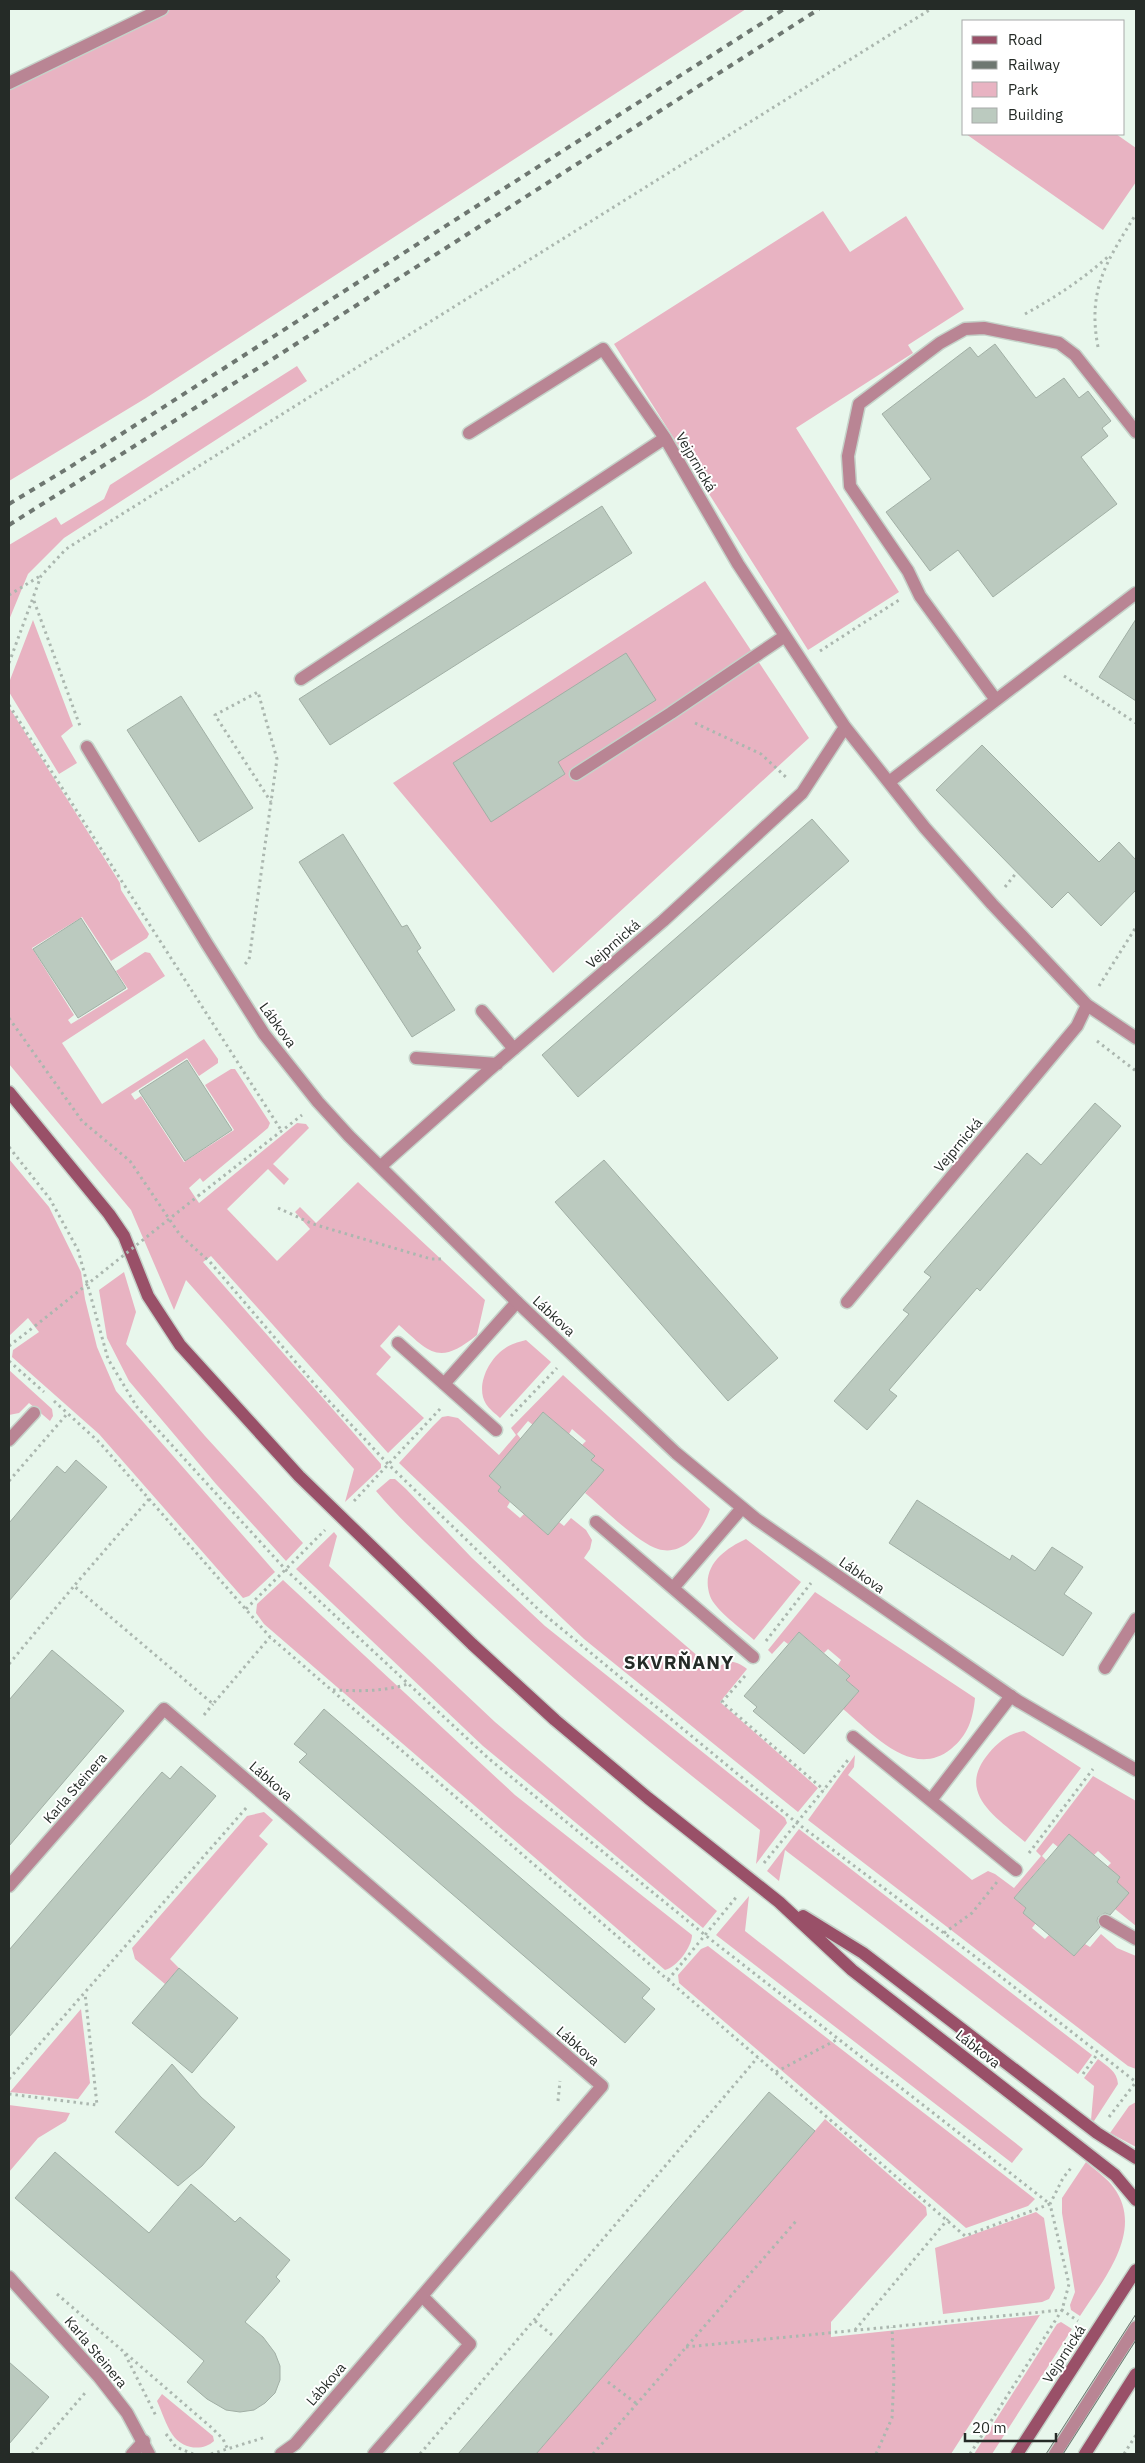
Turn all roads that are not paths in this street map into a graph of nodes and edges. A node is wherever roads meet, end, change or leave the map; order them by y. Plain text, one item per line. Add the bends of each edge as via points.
1 (162, 9) edge
2 (9, 83) edge
3 (1136, 432) edge
4 (469, 433) dead end
5 (665, 438) junction
6 (1136, 593) edge
7 (785, 636) junction
8 (301, 679) dead end
9 (996, 700) junction
10 (845, 727) junction
11 (88, 747) road end
12 (576, 774) dead end
13 (889, 782) junction
14 (1087, 1005) junction
15 (482, 1011) dead end
16 (1136, 1038) edge
17 (514, 1049) junction
18 (416, 1058) dead end
19 (497, 1064) junction
20 (9, 1092) edge
21 (381, 1166) junction
22 (517, 1302) junction
23 (848, 1302) dead end
24 (398, 1343) dead end
25 (444, 1384) junction
26 (34, 1413) dead end
27 (496, 1430) road end
28 (9, 1440) edge
29 (742, 1508) junction
30 (596, 1522) dead end
31 (673, 1588) junction
32 (1136, 1619) edge
33 (753, 1656) road end
34 (1105, 1668) dead end
35 (1011, 1696) junction
36 (164, 1709) joint
37 (857, 1740) road end
38 (1136, 1770) edge
39 (931, 1800) junction
40 (1016, 1870) road end
41 (9, 1886) edge
42 (779, 1902) junction
43 (1105, 1921) dead end
44 (1136, 1939) edge
45 (1136, 2158) edge
46 (1136, 2200) edge
47 (1136, 2270) edge
48 (9, 2277) edge
49 (422, 2296) junction
50 (1136, 2327) edge
51 (1136, 2374) edge
52 (144, 2441) junction
53 (132, 2454) edge
54 (149, 2454) edge
55 (281, 2454) edge
56 (374, 2454) edge
57 (1017, 2454) edge
58 (1055, 2454) edge
59 (1085, 2454) edge

1 - 2 street
3 - 9 street via 1076,355 1059,343 984,328 965,329 940,343 859,404 848,456 850,486 908,571 920,596
4 - 5 street, Vejprnická via 604,349
5 - 7 street, Vejprnická via 738,564
5 - 8 street
6 - 9 street
7 - 10 street, Vejprnická
7 - 12 street
9 - 13 street
10 - 13 street, Vejprnická
10 - 17 street, Vejprnická via 802,793 663,921
11 - 21 street, Lábkova via 264,1034 318,1102
13 - 14 street, Vejprnická via 950,856
14 - 16 street, Vejprnická
14 - 23 street, Vejprnická via 1077,1026
15 - 17 street
17 - 19 street, Vejprnická
18 - 19 street
19 - 21 street, Vejprnická
20 - 42 street, Lábkova via 124,1236 148,1296 180,1344 299,1476 555,1720
21 - 22 street, Lábkova
22 - 25 street
22 - 29 street, Lábkova via 676,1452
24 - 25 street
25 - 27 street
26 - 28 street
29 - 31 street
29 - 35 street, Lábkova
30 - 31 street
31 - 33 street
32 - 34 street
35 - 38 street, Lábkova
35 - 39 street
36 - 41 street, Karla Steinera
36 - 49 street, Lábkova via 602,2086
37 - 39 street
39 - 40 street
42 - 45 street, Lábkova via 863,1953 1097,2133
42 - 46 street, Lábkova via 852,1970 1115,2175
43 - 44 street
47 - 57 street, Vejprnická
48 - 52 street, Karla Steinera via 99,2377
49 - 55 street, Lábkova via 295,2444
49 - 56 street via 470,2344
50 - 58 street
51 - 59 street
52 - 53 street
52 - 54 street, Karla Steinera

